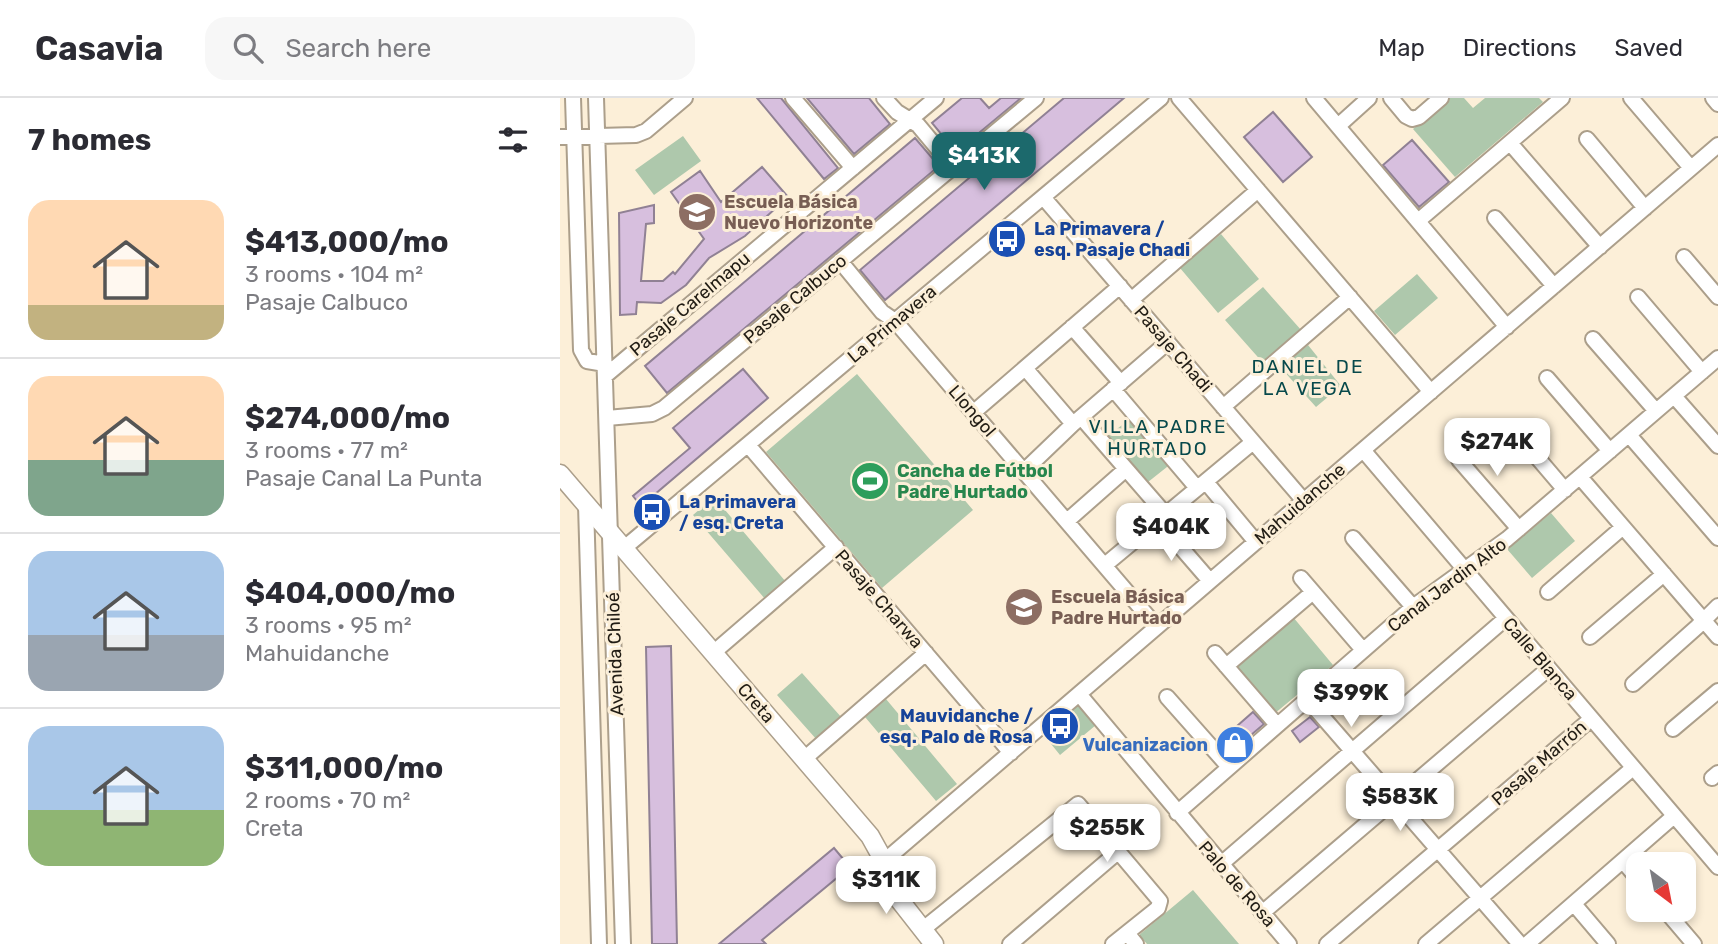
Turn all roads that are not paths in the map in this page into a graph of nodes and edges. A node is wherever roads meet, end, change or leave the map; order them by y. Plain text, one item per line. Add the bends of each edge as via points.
1 (573, 98) edge
2 (596, 98) edge
3 (685, 98) edge
4 (793, 98) edge
5 (884, 98) edge
6 (936, 98) edge
7 (1036, 98) edge
8 (1161, 98) edge
9 (1179, 98) edge
10 (1314, 98) edge
11 (1369, 98) edge
12 (1391, 98) edge
13 (1441, 98) edge
14 (1631, 98) edge
15 (1713, 98) edge
16 (1556, 100) edge
17 (1718, 104) edge
18 (910, 119) junction
19 (1338, 126) junction
20 (598, 135) junction
21 (567, 136) edge
22 (1587, 139) dead end
23 (1510, 142) junction
24 (1718, 145) edge
25 (953, 167) junction
26 (853, 168) junction
27 (1691, 168) junction
28 (1258, 190) junction
29 (1043, 197) junction
30 (1645, 208) junction
31 (1495, 218) dead end
32 (1418, 221) junction
33 (1600, 247) junction
34 (1684, 257) dead end
35 (840, 261) junction
36 (1120, 286) junction
37 (1554, 286) junction
38 (1350, 297) junction
39 (1638, 297) dead end
40 (1718, 297) edge
41 (1131, 300) junction
42 (895, 321) junction
43 (1072, 327) junction
44 (1507, 327) junction
45 (1593, 339) dead end
46 (1168, 342) junction
47 (1718, 358) edge
48 (1025, 368) junction
49 (605, 370) junction
50 (1702, 372) junction
51 (1547, 378) dead end
52 (1117, 386) junction
53 (1431, 392) junction
54 (1674, 396) junction
55 (1223, 407) junction
56 (1656, 411) junction
57 (974, 412) junction
58 (607, 418) junction
59 (1077, 421) junction
60 (1513, 429) dead end
61 (1629, 435) junction
62 (1253, 442) junction
63 (748, 445) junction
64 (1718, 446) edge
65 (1363, 450) junction
66 (1610, 451) junction
67 (1459, 460) dead end
68 (1126, 470) junction
69 (1024, 471) junction
70 (560, 474) edge
71 (1580, 477) junction
72 (1201, 485) junction
73 (1565, 490) junction
74 (1304, 501) junction
75 (586, 505) junction
76 (1162, 518) junction
77 (1067, 521) junction
78 (1623, 527) junction
79 (1519, 529) junction
80 (1353, 538) dead end
81 (1718, 538) edge
82 (617, 542) junction
83 (1256, 542) junction
84 (835, 547) junction
85 (1105, 565) junction
86 (1464, 571) junction
87 (1664, 574) junction
88 (1301, 578) dead end
89 (1210, 581) junction
90 (1313, 592) junction
91 (1548, 592) dead end
92 (1718, 606) edge
93 (1413, 607) junction
94 (1505, 619) junction
95 (1703, 620) junction
96 (1157, 627) junction
97 (1590, 637) dead end
98 (1718, 637) edge
99 (1363, 650) junction
100 (713, 653) junction
101 (926, 653) junction
102 (1215, 653) dead end
103 (1226, 666) junction
104 (1548, 669) junction
105 (1633, 684) dead end
106 (1718, 691) edge
107 (1079, 694) junction
108 (1167, 697) dead end
109 (1307, 699) junction
110 (1591, 719) junction
111 (1277, 725) junction
112 (1673, 729) dead end
113 (1352, 751) junction
114 (1011, 752) junction
115 (804, 759) junction
116 (1229, 767) junction
117 (1633, 768) junction
118 (1394, 799) junction
119 (1177, 813) junction
120 (1674, 816) junction
121 (1438, 849) junction
122 (1119, 851) junction
123 (1623, 861) junction
124 (883, 863) junction
125 (1626, 864) edge
126 (1220, 865) junction
127 (1718, 867) edge
128 (1480, 898) junction
129 (1574, 904) junction
130 (1262, 913) junction
131 (1673, 922) edge
132 (1132, 938) edge
133 (925, 939) edge
134 (1686, 941) edge
135 (598, 944) edge
136 (623, 944) edge
137 (1010, 944) edge
138 (1113, 944) edge
139 (1289, 944) edge
140 (1327, 944) edge
141 (1426, 944) edge
142 (1520, 944) edge
143 (1527, 944) edge
144 (1608, 944) edge

1 - 21 street
2 - 20 street, Avenida Chiloé
3 - 20 street via 641,133
4 - 26 street
5 - 18 street
6 - 18 street, Pasaje Carelmapu
7 - 25 street, Pasaje Calbuco
8 - 29 street, La Primavera
9 - 28 street
10 - 19 street
11 - 19 street
12 - 13 street via 1412,120
14 - 27 street
15 - 17 street
16 - 23 street
18 - 25 street
18 - 26 street, Pasaje Carelmapu
19 - 32 street
20 - 21 street
20 - 49 street, Avenida Chiloé
21 - 49 street via 581,350 587,361
22 - 30 street
23 - 32 street
23 - 33 street
24 - 27 street, Mahuidanche
25 - 35 street, Pasaje Calbuco
26 - 49 street, Pasaje Carelmapu
27 - 30 street, Mahuidanche
28 - 38 street
28 - 41 street
29 - 36 street, Pasaje Chadi
29 - 42 street, La Primavera
30 - 33 street, Mahuidanche
31 - 37 street
32 - 44 street
33 - 37 street, Mahuidanche
34 - 40 street
35 - 42 street, Llongol via 882,312
35 - 58 street, Pasaje Calbuco via 664,408 652,414
36 - 41 street, Pasaje Chadi
36 - 43 street
37 - 44 street, Mahuidanche
38 - 53 street
38 - 55 street
39 - 50 street
41 - 46 street, Pasaje Chadi
42 - 57 street, Llongol
42 - 63 street, La Primavera
43 - 48 street
43 - 52 street
44 - 53 street, Mahuidanche
45 - 56 street
46 - 52 street
46 - 55 street, Pasaje Chadi
47 - 50 street, Canal Jardin Alto
48 - 57 street
48 - 59 street
49 - 58 street, Avenida Chiloé
50 - 54 street, Canal Jardin Alto
51 - 66 street
52 - 59 street
52 - 72 street
53 - 65 street, Mahuidanche
54 - 56 street, Canal Jardin Alto
54 - 64 street
55 - 62 street, Pasaje Chadi
56 - 61 street, Canal Jardin Alto
57 - 69 street, Llongol
58 - 82 street, Avenida Chiloé
59 - 68 street
59 - 69 street
60 - 73 street
61 - 66 street, Canal Jardin Alto
61 - 81 street
62 - 72 street
62 - 74 street, Pasaje Chadi
63 - 82 street, La Primavera
63 - 84 street, Pasaje Charwa
65 - 74 street, Mahuidanche
65 - 86 street, Calle Blanca
66 - 71 street, Canal Jardin Alto
67 - 79 street
68 - 76 street
68 - 77 street
69 - 77 street, Llongol
70 - 75 street, Creta
71 - 73 street, Canal Jardin Alto
71 - 78 street
72 - 76 street
72 - 83 street
73 - 79 street, Canal Jardin Alto
74 - 83 street, Mahuidanche
75 - 82 street, Creta
75 - 135 street, Avenida Chiloé
76 - 85 street
76 - 89 street
77 - 85 street, Llongol
78 - 87 street
78 - 91 street
79 - 86 street, Canal Jardin Alto
80 - 93 street
82 - 100 street, Creta
82 - 136 street, Avenida Chiloé
83 - 89 street, Mahuidanche
84 - 100 street
84 - 101 street, Pasaje Charwa
85 - 96 street, Llongol
86 - 93 street, Canal Jardin Alto
86 - 94 street, Calle Blanca
87 - 95 street
87 - 97 street
88 - 90 street
89 - 96 street, Mahuidanche
90 - 99 street
90 - 103 street
92 - 95 street
93 - 99 street, Canal Jardin Alto
94 - 104 street, Calle Blanca
94 - 113 street
95 - 98 street
95 - 105 street
96 - 107 street, Mahuidanche
99 - 109 street, Canal Jardin Alto
100 - 115 street, Creta
101 - 114 street, Pasaje Charwa
101 - 115 street
102 - 103 street
103 - 111 street
104 - 110 street, Calle Blanca
104 - 118 street
106 - 112 street
107 - 114 street, Mahuidanche
107 - 119 street, Palo de Rosa
108 - 116 street
109 - 111 street, Canal Jardin Alto
109 - 113 street
110 - 117 street, Calle Blanca
110 - 121 street, Pasaje Marrón
111 - 116 street, Canal Jardin Alto
113 - 118 street
113 - 126 street
114 - 124 street, Mahuidanche
115 - 124 street, Creta via 870,836
116 - 119 street, Canal Jardin Alto
117 - 120 street, Calle Blanca
117 - 128 street
118 - 121 street
118 - 130 street
119 - 126 street, Palo de Rosa
120 - 123 street
120 - 127 street, Calle Blanca
121 - 128 street
121 - 140 street, Pasaje Marrón
122 - 132 street via 1160,904
122 - 133 street via 1078,804
122 - 137 street
123 - 125 street
123 - 129 street
124 - 133 street, Creta via 894,893
126 - 130 street, Palo de Rosa
128 - 141 street
128 - 142 street
129 - 143 street
129 - 144 street
130 - 139 street, Palo de Rosa
131 - 134 street
132 - 138 street

